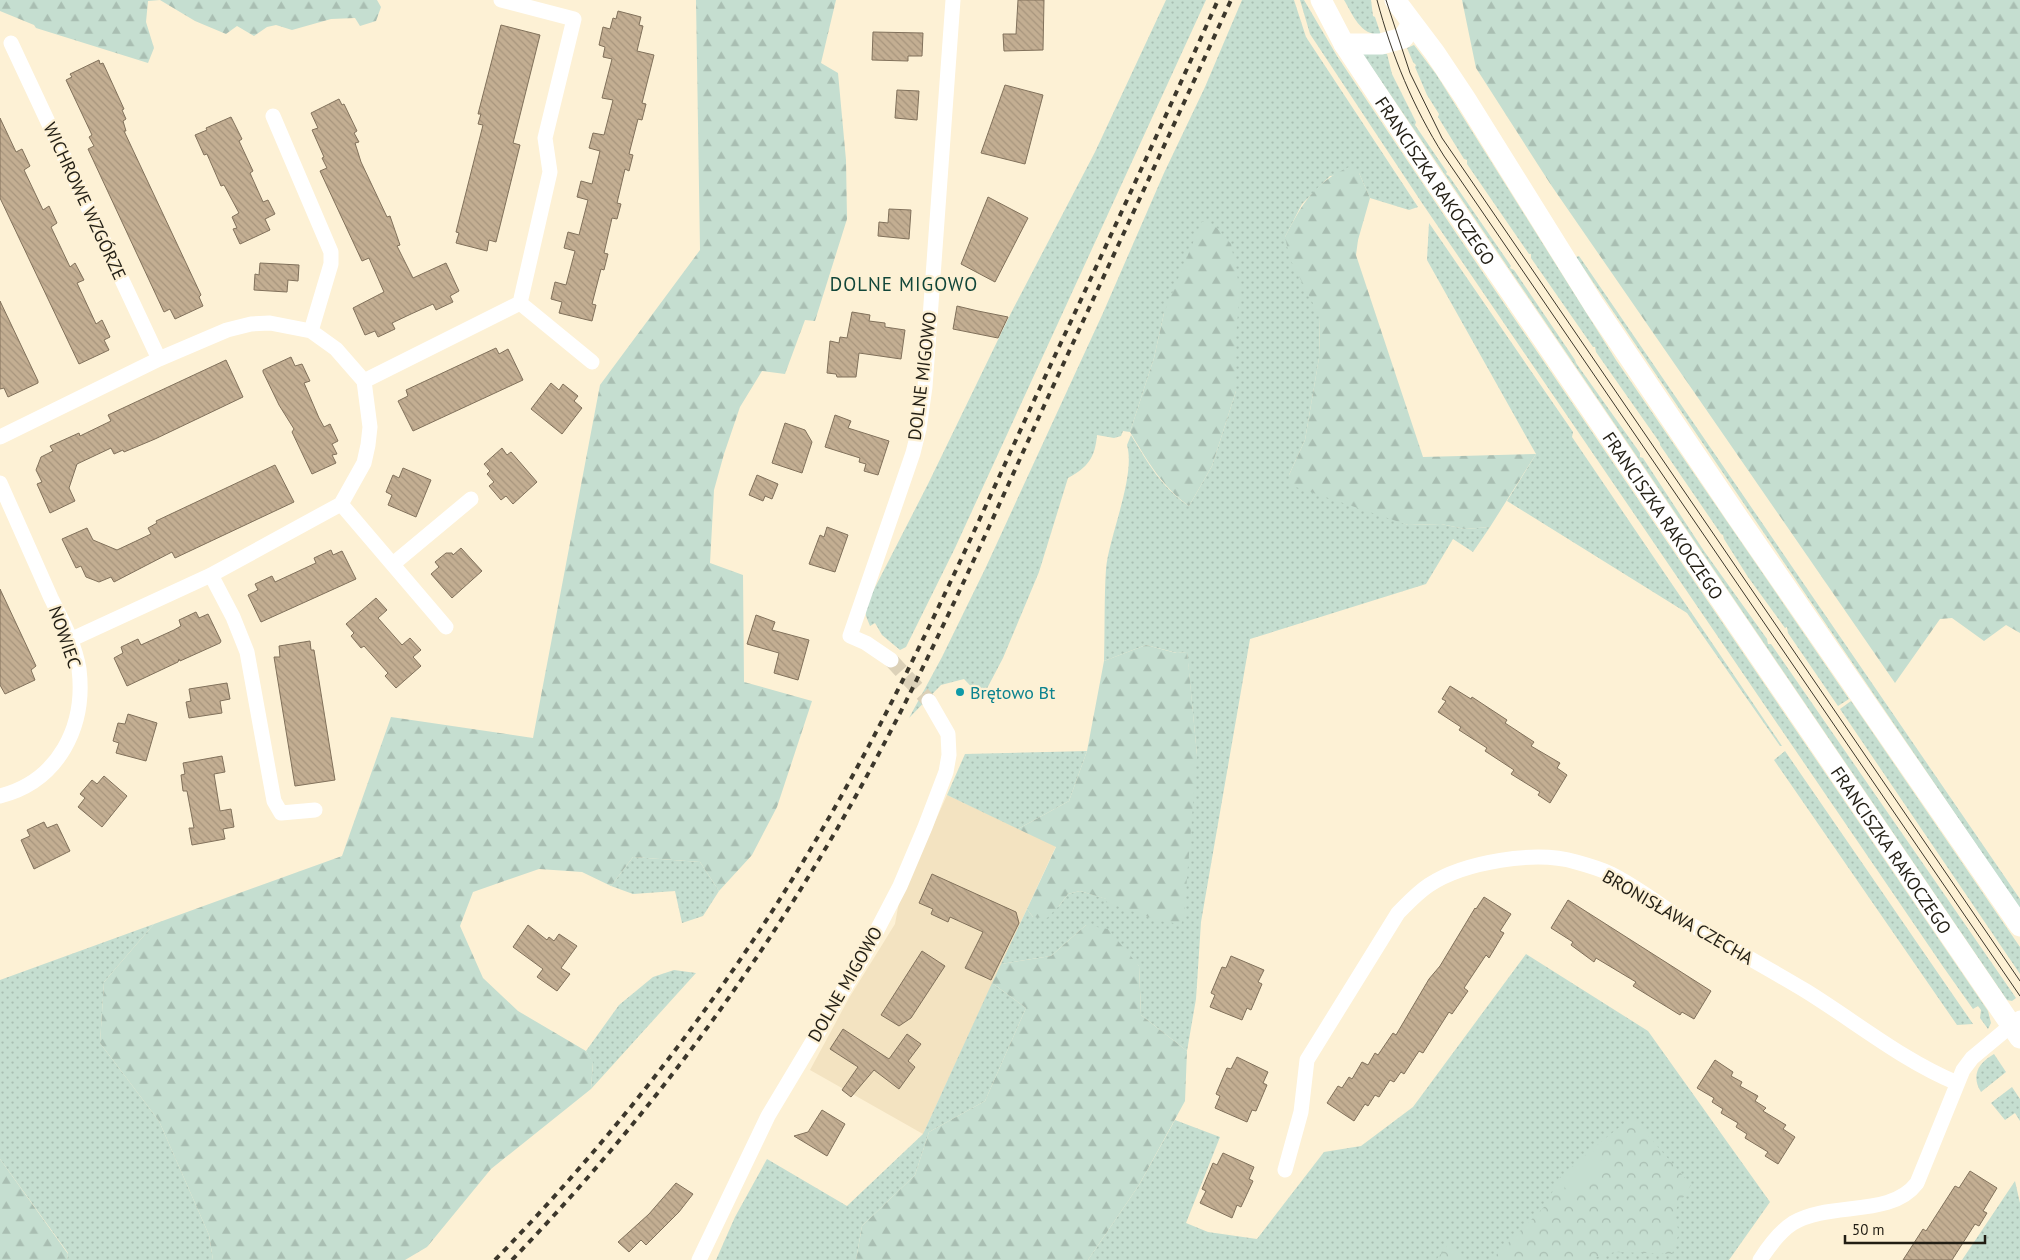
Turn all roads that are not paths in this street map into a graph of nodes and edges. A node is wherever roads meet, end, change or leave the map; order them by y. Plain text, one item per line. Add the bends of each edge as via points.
1 (501, 0) edge
2 (953, 0) edge
3 (1321, 0) edge
4 (1395, 0) edge
5 (1412, 24) junction
6 (11, 43) dead end
7 (1344, 44) junction
8 (273, 116) dead end
9 (520, 304) junction
10 (311, 331) junction
11 (160, 359) junction
12 (592, 362) dead end
13 (364, 381) junction
14 (0, 437) edge
15 (0, 483) edge
16 (471, 499) dead end
17 (341, 504) junction
18 (393, 564) junction
19 (211, 575) junction
20 (446, 627) dead end
21 (70, 640) junction
22 (890, 660) tunnel mouth
23 (930, 701) tunnel mouth
24 (0, 796) edge
25 (315, 810) dead end
26 (2020, 926) edge
27 (2017, 1028) edge
28 (1957, 1083) junction
29 (1285, 1170) dead end
30 (699, 1260) edge
31 (1760, 1260) edge

1 - 9 street via 574,19 545,138 550,172
2 - 22 street, DOLNE MIGOWO via 919,429 850,636 866,642
3 - 7 main road, FRANCISZKA RAKOCZEGO
4 - 5 main road
5 - 7 main road via 1403,38 1381,44
5 - 26 main road via 1465,98 1600,313
6 - 11 street, WICHROWE WZGÓRZE
7 - 27 main road, FRANCISZKA RAKOCZEGO
8 - 10 street via 331,252 331,264
9 - 12 street
9 - 13 street
10 - 11 street via 270,323 252,324 227,330
10 - 13 street via 336,349
11 - 14 street
13 - 17 street via 370,427 368,446 364,463
15 - 21 street, NOWIEC
16 - 18 street
17 - 18 street
17 - 19 street
18 - 20 street
19 - 21 street
19 - 25 street via 248,652 274,801 281,813
21 - 24 street, NOWIEC via 80,685 74,731 62,754 51,766 22,787
23 - 30 street, DOLNE MIGOWO via 948,734 949,755 926,827 862,959 768,1116
27 - 28 street via 1972,1058
28 - 29 street, BRONISŁAWA CZECHA via 1897,1052 1806,992 1611,874 1573,861 1509,859 1475,866 1430,884 1398,913 1307,1060 1301,1112
28 - 31 street via 1911,1191 1896,1200 1812,1214 1792,1223 1778,1234

